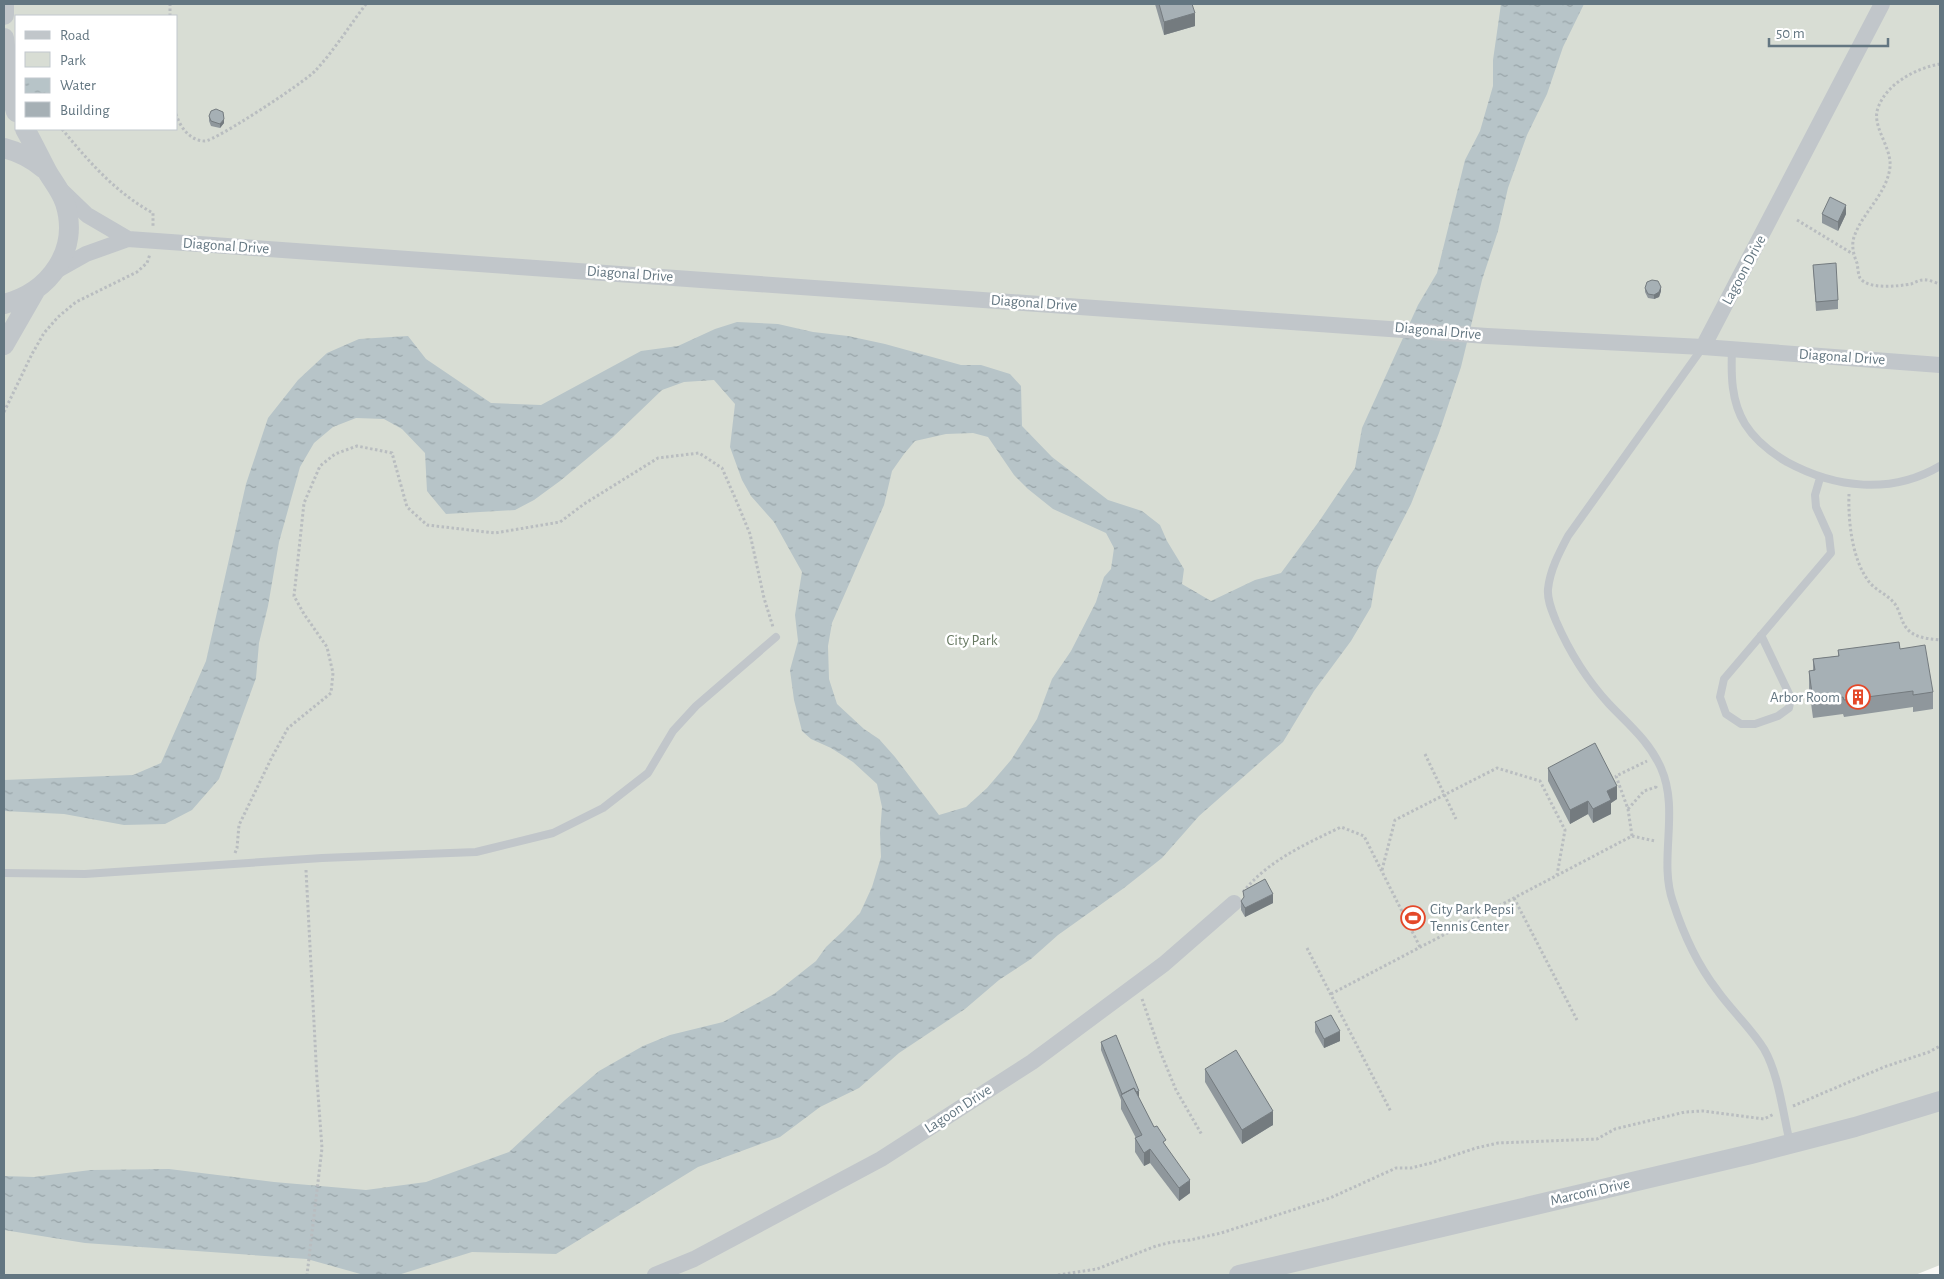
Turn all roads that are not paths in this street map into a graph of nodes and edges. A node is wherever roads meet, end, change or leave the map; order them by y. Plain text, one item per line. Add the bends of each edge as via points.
1 (4, 4) edge
2 (1882, 4) edge
3 (4, 15) edge
4 (4, 38) edge
5 (15, 109) edge
6 (26, 130) edge
7 (4, 148) edge
8 (54, 180) junction
9 (128, 239) junction
10 (54, 272) junction
11 (35, 291) junction
12 (4, 304) edge
13 (4, 345) edge
14 (1703, 347) junction
15 (1732, 349) junction
16 (1940, 365) edge
17 (1940, 466) edge
18 (1820, 478) junction
19 (1762, 635) junction
20 (776, 637) road end
21 (4, 873) edge
22 (1234, 903) road end
23 (1940, 1101) edge
24 (1790, 1144) junction
25 (655, 1275) edge
26 (1239, 1275) edge

1 - 3 street
2 - 14 street, Lagoon Drive
4 - 5 street
6 - 8 street
7 - 8 street via 35,161
8 - 9 street, Diagonal Drive via 87,215
8 - 10 street via 65,202 68,235
9 - 10 street, Diagonal Drive via 86,254
9 - 14 street, Diagonal Drive via 1487,336
10 - 11 street
11 - 12 street
11 - 13 street
14 - 15 street, Diagonal Drive
14 - 24 lane, Lagoon Drive via 1580,520 1554,564 1547,590 1564,639 1609,703 1648,744 1660,768 1666,783 1670,821 1668,867 1672,900 1680,924 1716,990 1764,1049
15 - 16 street, Diagonal Drive
15 - 18 lane via 1731,379 1735,402 1744,423 1755,438 1776,456
17 - 18 lane via 1917,478 1876,485
18 - 19 lane via 1814,494 1816,507 1830,536 1831,552
19 - 19 lane via 1724,679 1720,697 1726,714 1741,724 1755,724 1778,716 1789,708 1791,698
20 - 21 lane via 696,706 673,731 648,773 603,808 553,833 476,852 306,859 84,874
22 - 25 street, Lagoon Drive via 1164,964 1032,1062 880,1159 694,1259
23 - 24 street, Marconi Drive
24 - 26 street, Marconi Drive

